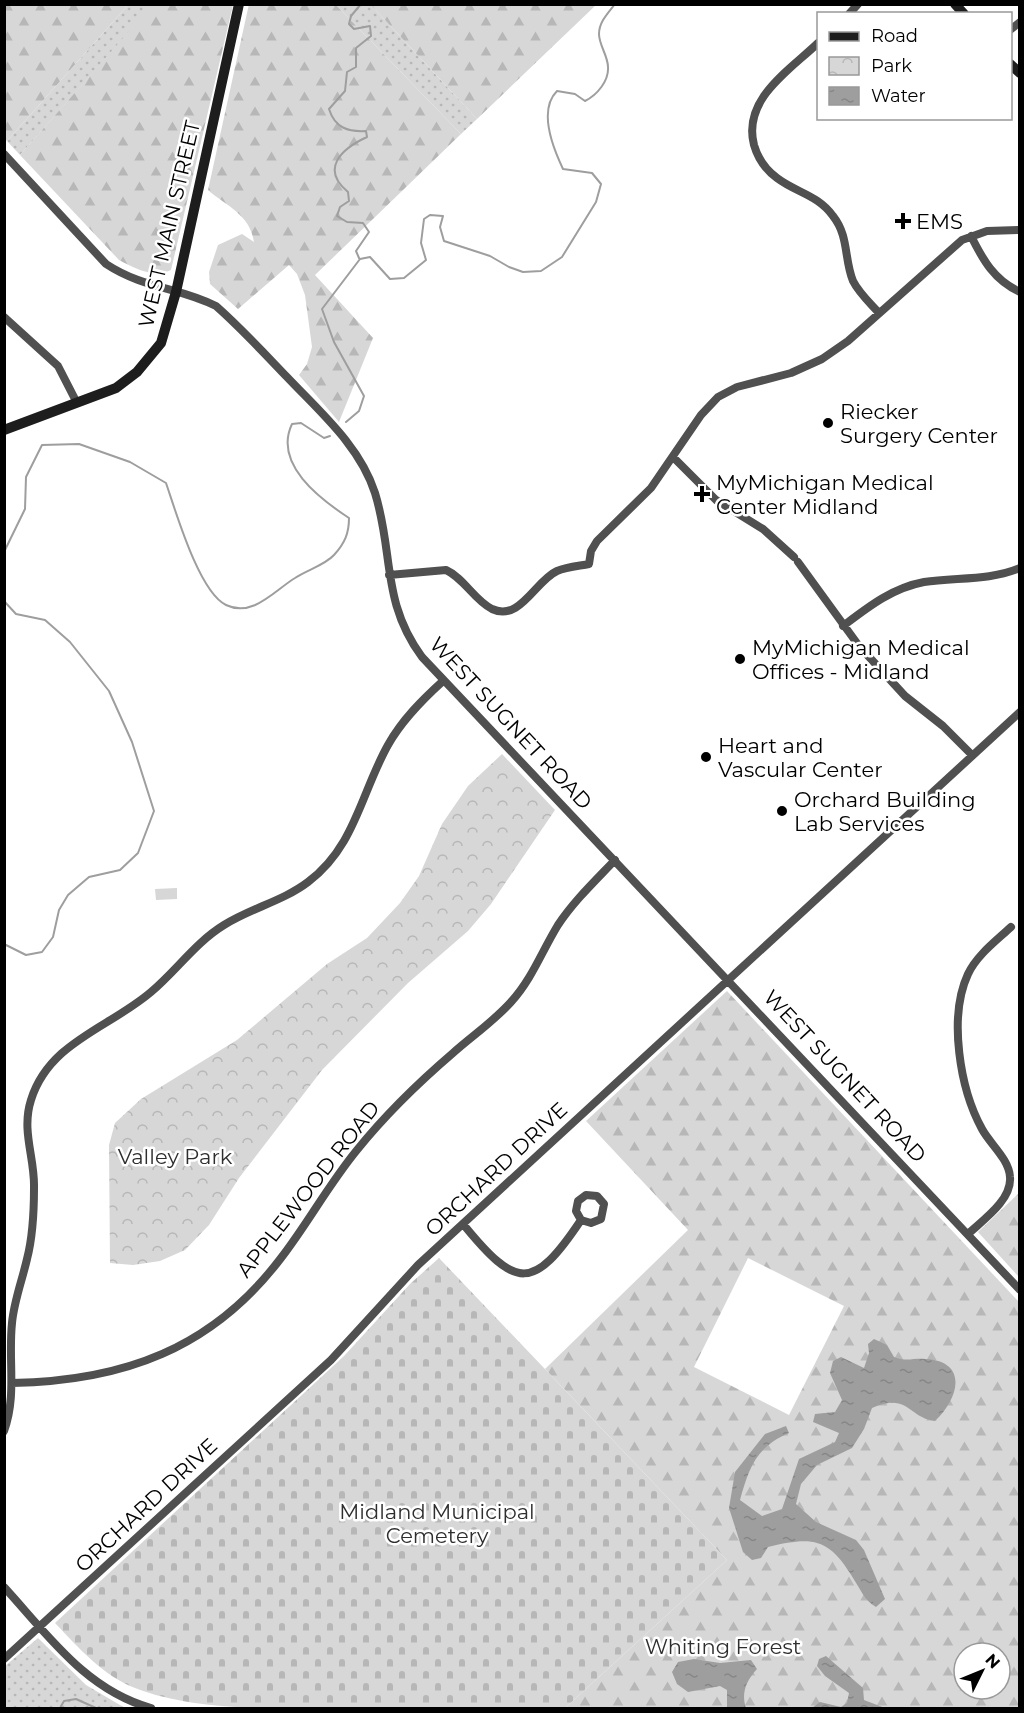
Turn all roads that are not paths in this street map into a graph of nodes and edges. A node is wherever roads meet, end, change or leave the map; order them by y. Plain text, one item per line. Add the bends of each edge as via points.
1 (239, 4) edge
2 (817, 45) edge
3 (4, 154) edge
4 (1020, 230) edge
5 (971, 236) junction
6 (176, 292) junction
7 (1020, 292) edge
8 (879, 313) junction
9 (4, 317) edge
10 (77, 403) junction
11 (4, 430) edge
12 (673, 457) junction
13 (1020, 568) edge
14 (389, 575) junction
15 (843, 626) junction
16 (443, 681) junction
17 (1020, 712) edge
18 (972, 755) junction
19 (615, 860) junction
20 (1011, 927) dead end
21 (729, 979) junction
22 (581, 1220) dead end
23 (463, 1224) junction
24 (968, 1234) junction
25 (1020, 1290) edge
26 (12, 1383) junction
27 (4, 1431) edge
28 (4, 1587) edge
29 (40, 1627) junction
30 (4, 1659) edge
31 (151, 1708) edge

1 - 6 street, WEST MAIN STREET
2 - 8 street via 760,101 753,117 753,142 772,174 816,198 830,212 846,240 853,282
3 - 6 street, WEST SUGNET ROAD via 106,264 127,278
4 - 5 street via 987,231
5 - 7 street via 989,269
5 - 8 street
6 - 10 street, WEST MAIN STREET via 166,332 147,363 116,388
6 - 14 street, WEST SUGNET ROAD via 216,306 346,441 374,492
8 - 12 street via 812,365 737,387 718,398 701,415
9 - 10 street via 58,366
10 - 11 street, WEST MAIN STREET
12 - 14 street via 651,488 597,541 589,564 556,571 519,605 504,612 490,608 446,570
12 - 15 street via 716,500 763,529 796,559
13 - 15 street via 985,577 906,587
14 - 16 street, WEST SUGNET ROAD via 402,625
15 - 18 street via 905,696
16 - 19 street, WEST SUGNET ROAD
16 - 26 street via 414,708 388,743 351,833 321,871 294,891 211,934 129,1011 72,1042 45,1070 27,1114 34,1214 12,1326
17 - 18 street, ORCHARD DRIVE
18 - 21 street, ORCHARD DRIVE
19 - 21 street, WEST SUGNET ROAD
19 - 26 street, APPLEWOOD ROAD via 574,903 520,992 400,1101 368,1137 282,1257 244,1301 179,1346 125,1369 70,1381
20 - 24 street via 984,951 969,972 962,993 962,1076 982,1129 1006,1164 1010,1177 1006,1194
21 - 23 street, ORCHARD DRIVE
21 - 24 street, WEST SUGNET ROAD
22 - 23 street via 553,1258 542,1268 524,1273 502,1268
23 - 29 street, ORCHARD DRIVE via 412,1272 331,1360
24 - 25 street, WEST SUGNET ROAD
26 - 27 street
28 - 29 street
29 - 30 street, ORCHARD DRIVE
29 - 31 street via 92,1681 121,1698

